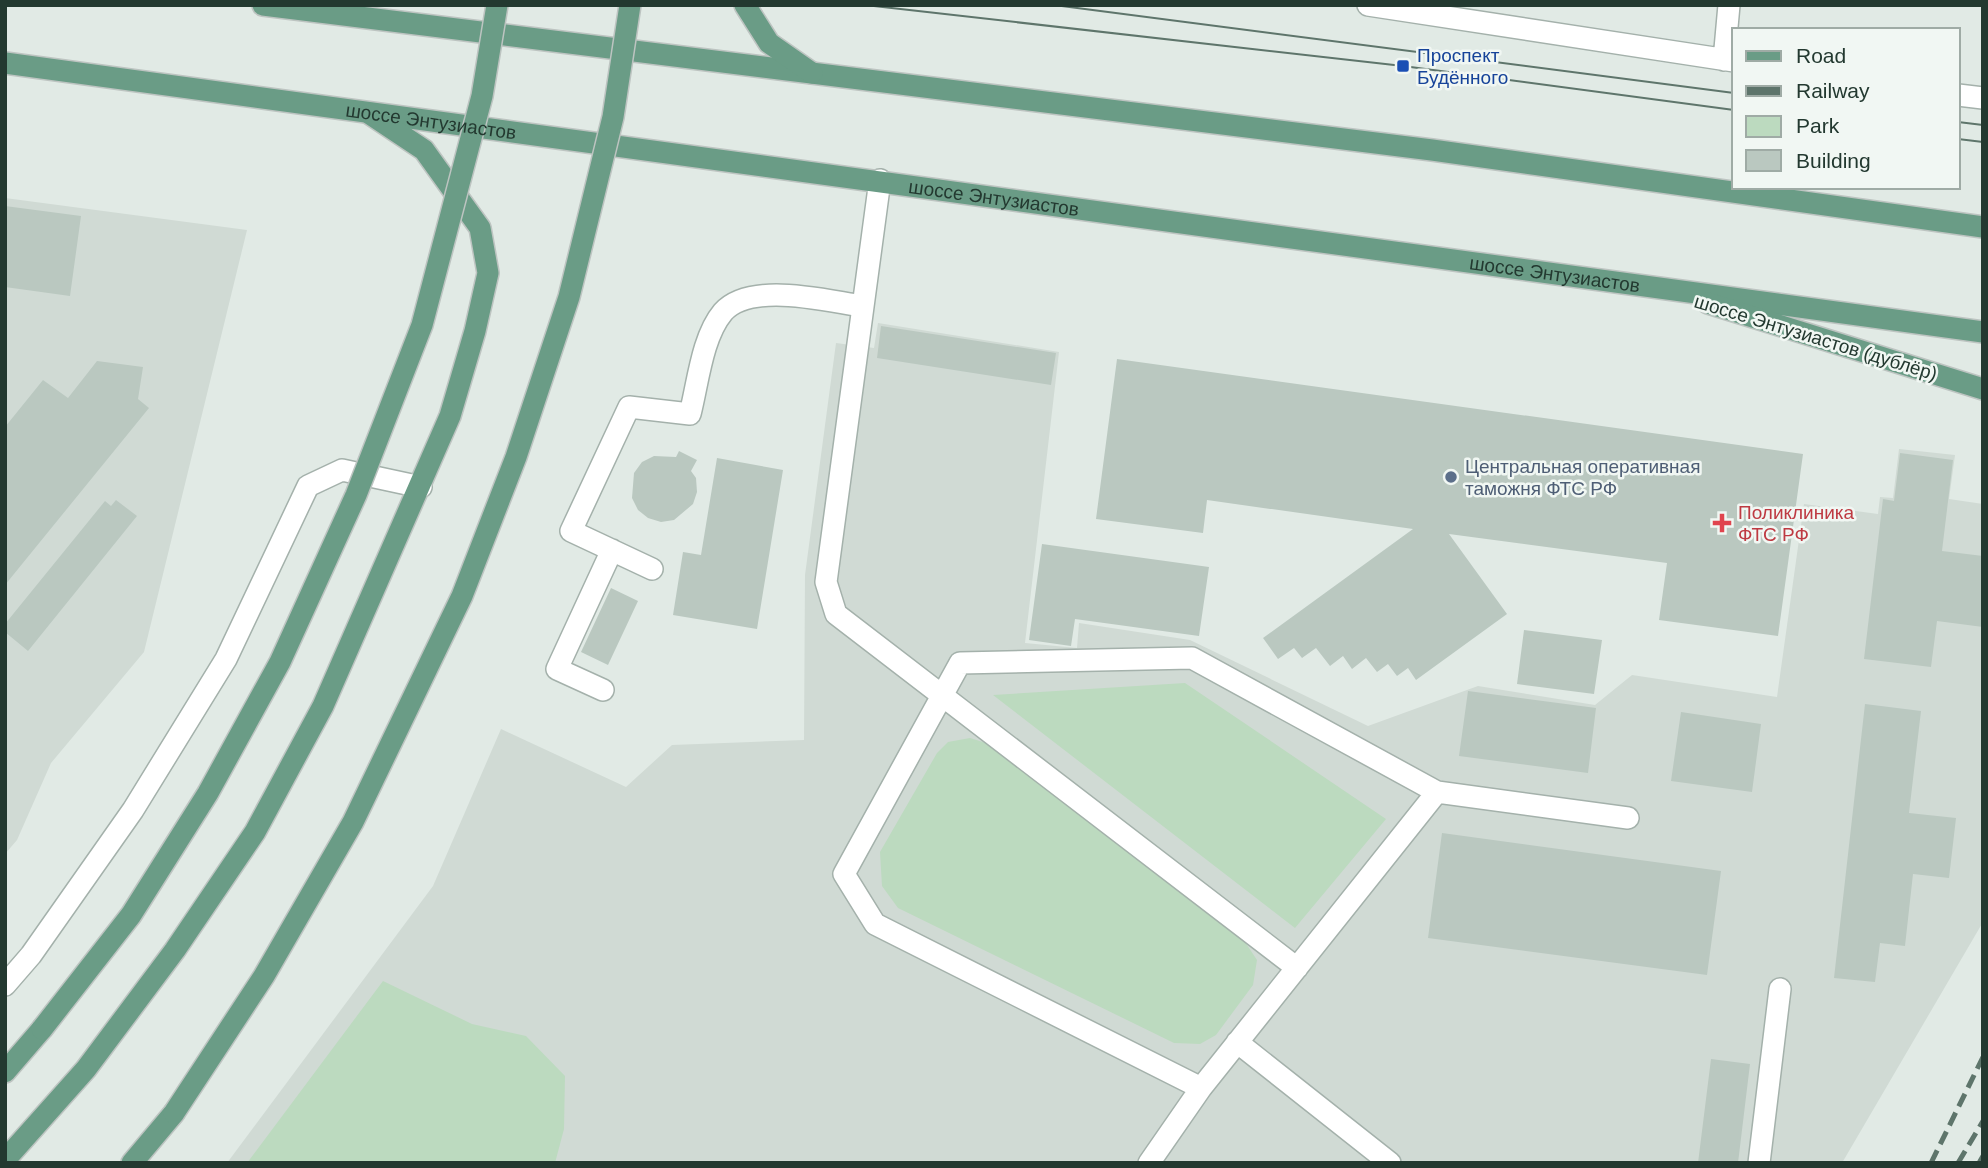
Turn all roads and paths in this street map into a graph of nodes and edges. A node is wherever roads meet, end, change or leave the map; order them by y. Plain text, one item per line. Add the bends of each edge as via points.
1 (263, 5) edge
2 (496, 5) edge
3 (630, 5) edge
4 (745, 5) edge
5 (1368, 5) edge
6 (1728, 5) edge
7 (1729, 60) edge
8 (5, 63) edge
9 (814, 75) junction
10 (1960, 95) edge
11 (1983, 98) edge
12 (365, 111) junction
13 (880, 180) junction
14 (1983, 227) edge
15 (1649, 285) junction
16 (863, 306) junction
17 (1983, 332) edge
18 (1983, 389) edge
19 (421, 487) junction
20 (612, 550) junction
21 (652, 569) dead end
22 (603, 690) dead end
23 (942, 696) junction
24 (1437, 792) junction
25 (1628, 818) dead end
26 (1297, 968) junction
27 (5, 985) edge
28 (1780, 989) dead end
29 (1237, 1042) junction
30 (5, 1072) edge
31 (1201, 1088) junction
32 (5, 1160) edge
33 (132, 1163) edge
34 (1149, 1163) edge
35 (1390, 1163) edge
36 (1759, 1163) edge

1 - 9 main road
2 - 30 main road, bridge via 482,96 422,326 356,495 280,662 208,793 131,915
3 - 33 main road, bridge via 613,117 569,298 516,457 462,596 353,822 264,976 174,1113
4 - 9 main road via 769,43
5 - 7 street
6 - 7 street
8 - 12 main road, шоссе Энтузиастов
9 - 14 main road via 1432,150
10 - 11 street
12 - 13 main road, шоссе Энтузиастов
12 - 19 main road via 424,150 481,228 488,274 450,416
13 - 15 main road, шоссе Энтузиастов
13 - 16 street
15 - 17 main road, шоссе Энтузиастов
15 - 18 main road, шоссе Энтузиастов (дублёр)
16 - 20 street via 774,295 746,297 724,312 710,338 690,414 629,407 571,531
16 - 23 street via 826,582 836,614
19 - 27 street via 342,470 307,486 226,659 133,810
19 - 32 main road via 323,706 255,832 86,1069
20 - 21 street
20 - 22 street via 557,669
23 - 24 street via 960,663 1192,658
23 - 26 street
23 - 31 street via 844,874 875,924
24 - 25 street
24 - 26 street
26 - 29 street
28 - 36 street
29 - 31 street
29 - 35 street
31 - 34 street

